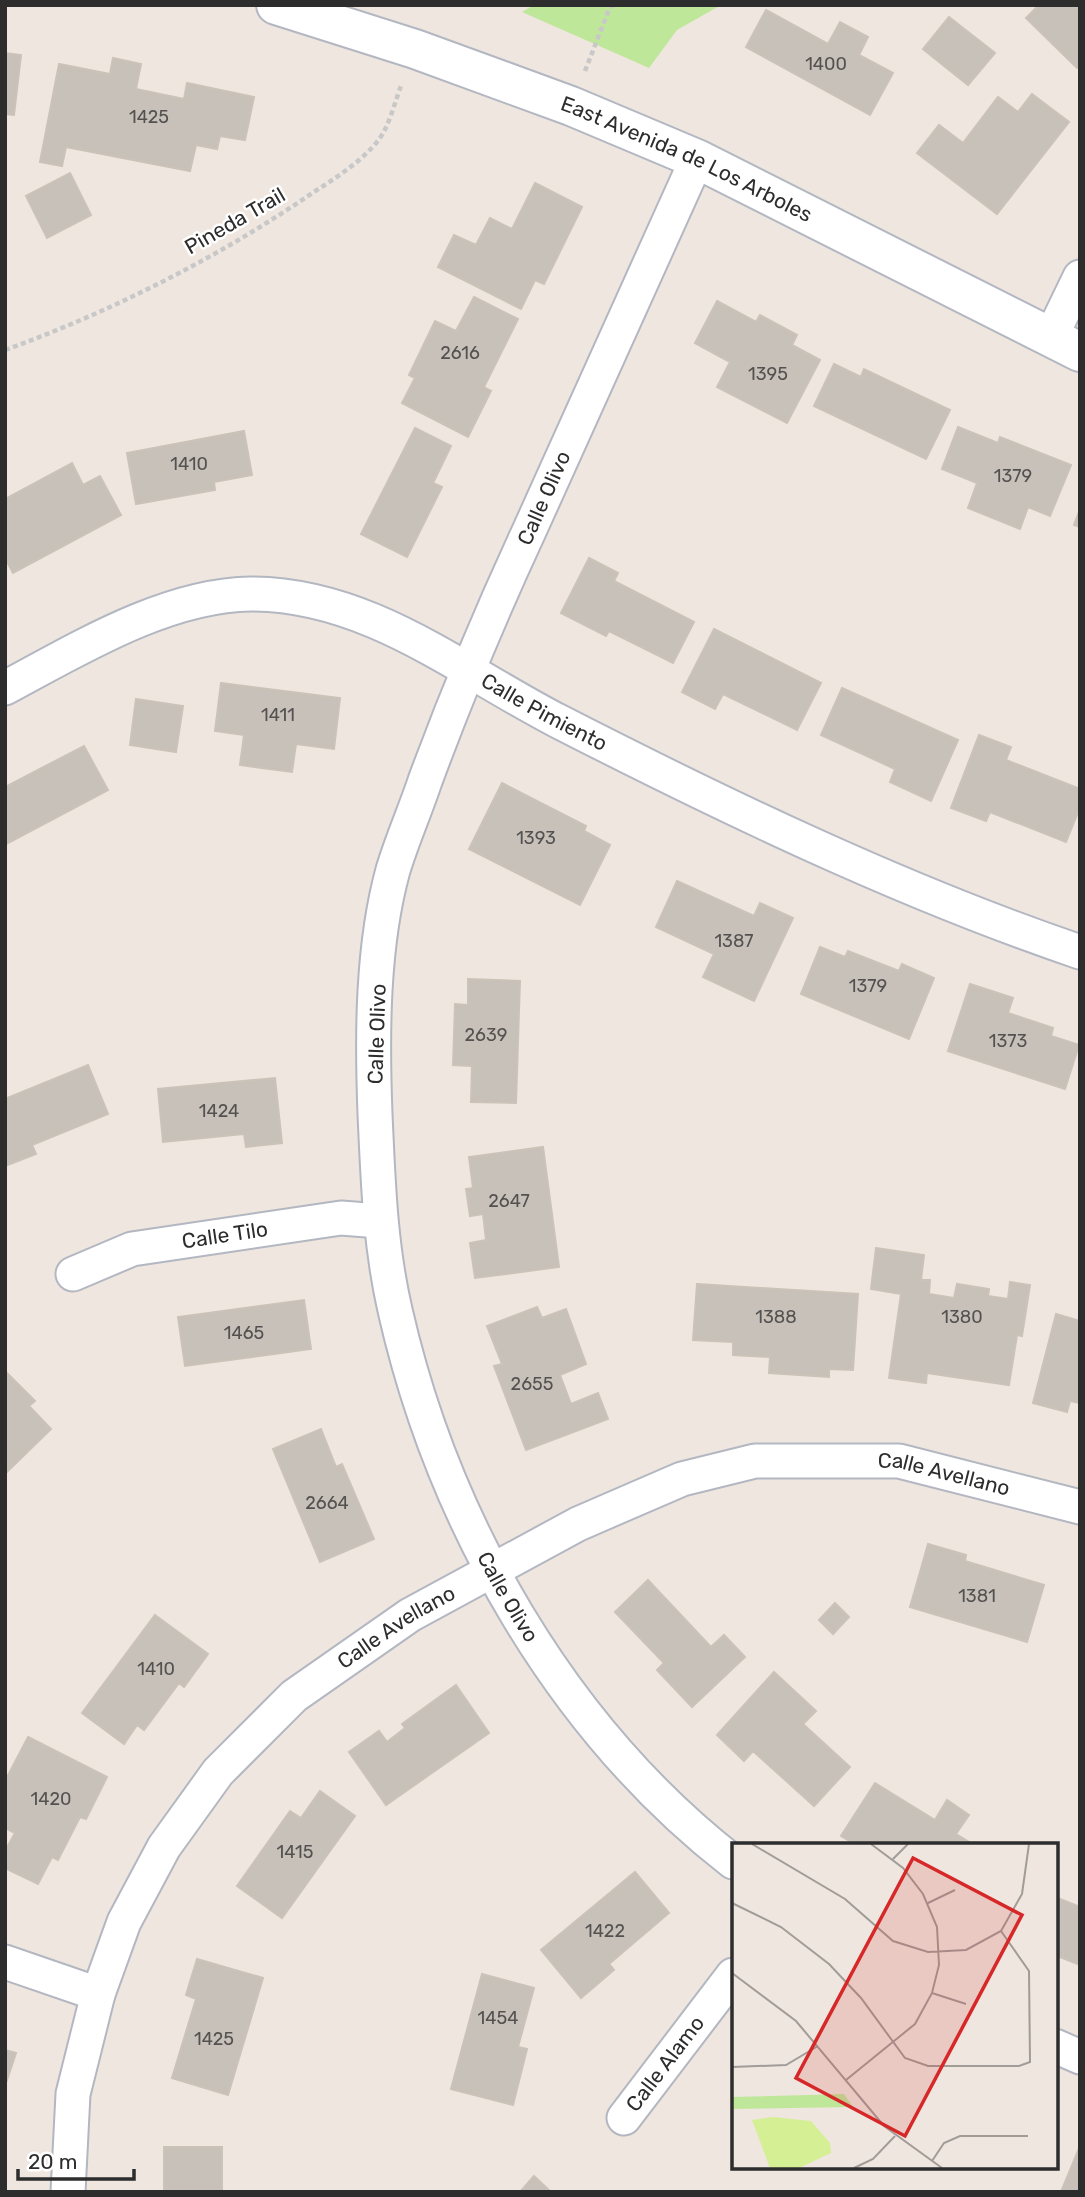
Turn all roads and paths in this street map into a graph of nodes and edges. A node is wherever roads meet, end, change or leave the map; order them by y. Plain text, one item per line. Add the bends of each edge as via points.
1 (276, 5) edge
2 (614, 5) edge
3 (415, 49) junction
4 (571, 106) junction
5 (697, 159) junction
6 (1080, 277) edge
7 (1065, 345) edge
8 (5, 350) edge
9 (466, 668) junction
10 (5, 688) edge
11 (1080, 952) edge
12 (380, 1221) junction
13 (73, 1274) dead end
14 (1080, 1507) edge
15 (493, 1571) junction
16 (732, 1861) edge
17 (5, 1962) edge
18 (732, 1976) edge
19 (98, 1994) junction
20 (1057, 2047) edge
21 (1080, 2057) edge
22 (624, 2118) dead end
23 (68, 2192) edge

1 - 3 main road, East Avenida de Los Arboles
2 - 4 path
3 - 4 main road, East Avenida de Los Arboles
3 - 8 path, Pineda Trail via 379,140 359,161 265,225 163,280
4 - 5 main road, East Avenida de Los Arboles
5 - 7 main road, East Avenida de Los Arboles
5 - 9 street, Calle Olivo
6 - 7 street
9 - 10 street, Calle Pimiento via 397,629 324,603 251,594 191,603 111,632
9 - 11 street, Calle Pimiento via 555,720 917,891
9 - 12 street, Calle Olivo via 394,869 384,914 372,1042
12 - 13 street, Calle Tilo via 341,1218 132,1249
12 - 15 street, Calle Olivo via 394,1307 417,1398 442,1466
14 - 15 street, Calle Avellano via 899,1461 755,1461 682,1479 578,1524
15 - 16 street, Calle Olivo via 543,1653 616,1752
15 - 19 street, Calle Avellano via 410,1615 294,1696 218,1772 164,1847 124,1922
17 - 19 street
18 - 22 street, Calle Alamo
19 - 23 street, Calle Avellano via 73,2094
20 - 21 street

